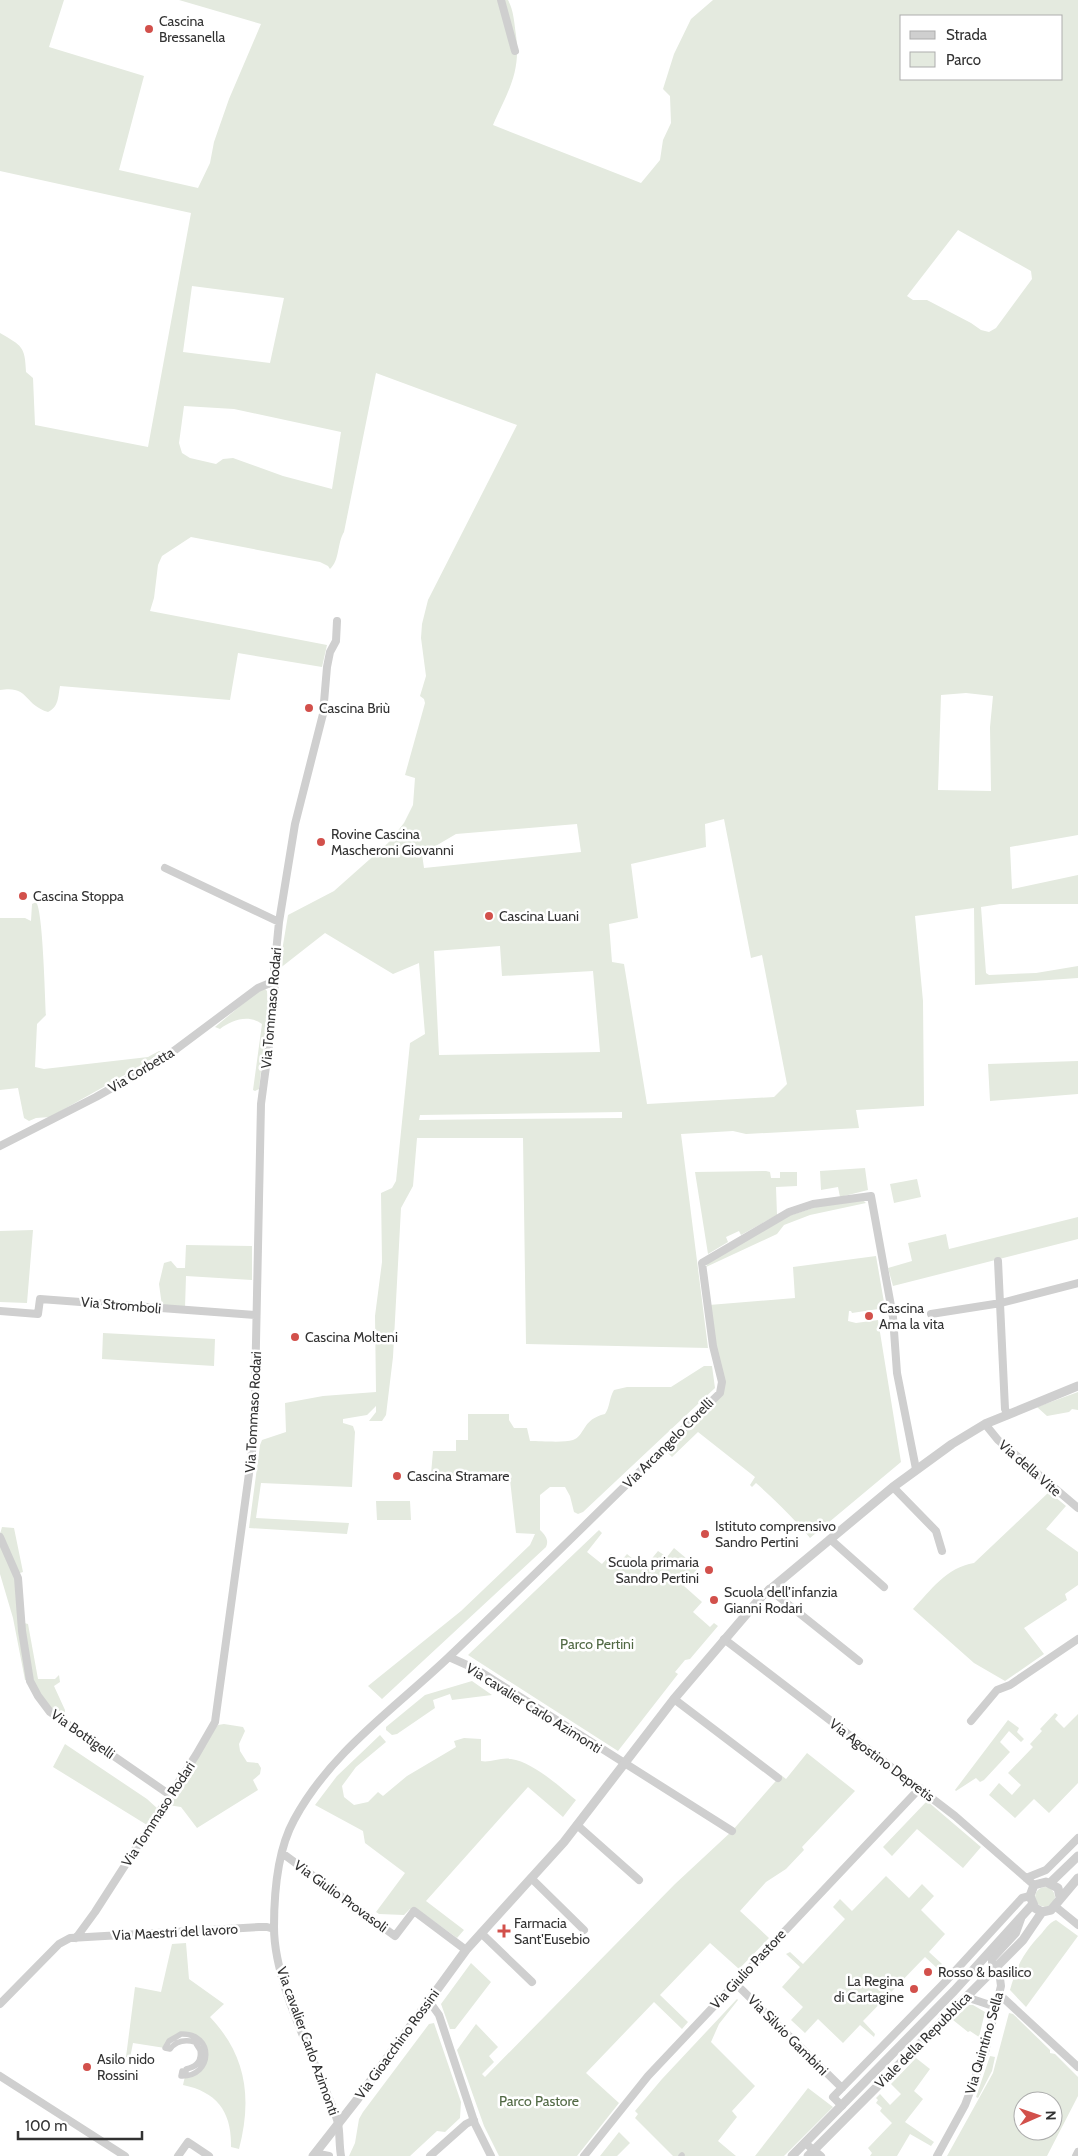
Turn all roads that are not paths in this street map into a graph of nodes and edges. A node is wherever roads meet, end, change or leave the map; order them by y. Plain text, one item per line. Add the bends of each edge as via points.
1 (500, 0) edge
2 (515, 51) dead end
3 (337, 621) dead end
4 (165, 868) dead end
5 (279, 922) junction
6 (275, 981) junction
7 (0, 1146) edge
8 (998, 1261) dead end
9 (1078, 1283) edge
10 (1001, 1303) junction
11 (0, 1311) edge
12 (931, 1314) dead end
13 (255, 1315) junction
14 (1078, 1386) edge
15 (1008, 1415) junction
16 (985, 1424) junction
17 (916, 1469) junction
18 (893, 1486) junction
19 (1078, 1508) edge
20 (0, 1539) edge
21 (830, 1539) junction
22 (942, 1551) dead end
23 (884, 1587) dead end
24 (768, 1589) junction
25 (1078, 1639) edge
26 (724, 1640) junction
27 (449, 1657) junction
28 (859, 1661) dead end
29 (674, 1699) junction
30 (971, 1721) dead end
31 (624, 1764) junction
32 (778, 1778) dead end
33 (920, 1788) junction
34 (170, 1795) junction
35 (577, 1825) junction
36 (732, 1831) dead end
37 (1078, 1838) edge
38 (282, 1853) junction
39 (1078, 1856) edge
40 (531, 1878) junction
41 (1026, 1878) junction
42 (1078, 1878) edge
43 (639, 1880) dead end
44 (1050, 1883) junction
45 (1034, 1885) junction
46 (1030, 1896) junction
47 (1060, 1897) junction
48 (1032, 1906) junction
49 (1056, 1907) junction
50 (1042, 1912) junction
51 (1021, 1919) junction
52 (1078, 1925) edge
53 (274, 1929) junction
54 (584, 1930) dead end
55 (481, 1933) junction
56 (76, 1938) junction
57 (466, 1950) junction
58 (996, 1967) junction
59 (532, 1982) dead end
60 (735, 1983) junction
61 (999, 1994) junction
62 (966, 1997) junction
63 (429, 2001) junction
64 (0, 2004) edge
65 (996, 2007) junction
66 (201, 2040) joint
67 (1078, 2067) edge
68 (0, 2076) edge
69 (842, 2088) junction
70 (842, 2106) junction
71 (474, 2120) junction
72 (338, 2123) junction
73 (805, 2143) junction
74 (1078, 2152) edge
75 (814, 2154) edge
76 (126, 2156) edge
77 (178, 2156) edge
78 (209, 2156) edge
79 (313, 2156) edge
80 (329, 2156) edge
81 (340, 2156) edge
82 (430, 2156) edge
83 (491, 2156) edge
84 (584, 2156) edge
85 (792, 2156) edge
86 (937, 2156) edge
87 (1076, 2156) edge

1 - 2 street
3 - 5 street, Via Tommaso Rodari via 336,640 327,666 323,714 295,824
4 - 5 street
5 - 6 street, Via Tommaso Rodari
6 - 7 street, Via Corbetta via 258,988 164,1059
6 - 13 street, Via Tommaso Rodari via 261,1104
8 - 10 street
9 - 10 street
10 - 12 street
10 - 15 street via 1005,1408
11 - 13 street, Via Stromboli via 38,1314 40,1299
13 - 34 street, Via Tommaso Rodari via 254,1438 214,1722
14 - 15 street, Via Gioacchino Rossini
15 - 16 street, Via Gioacchino Rossini
16 - 17 street, Via Gioacchino Rossini
16 - 19 street, Via della Vite via 998,1440
17 - 18 street, Via Gioacchino Rossini
17 - 27 street, Via Arcangelo Corelli via 871,1196 813,1204 789,1212 702,1263 713,1346 722,1382 720,1393
18 - 21 street, Via Gioacchino Rossini
18 - 22 street via 936,1531
20 - 34 street, Via Bottigelli via 18,1578 30,1682 38,1696 50,1712
21 - 23 street
21 - 24 street, Via Gioacchino Rossini
24 - 26 street, Via Gioacchino Rossini
24 - 28 street
25 - 30 street via 1010,1685 997,1690
26 - 29 street, Via Gioacchino Rossini
26 - 33 street, Via Agostino Depretis
27 - 31 street, Via cavalier Carlo Azimonti via 476,1670
27 - 38 street, Via cavalier Carlo Azimonti via 357,1740 333,1766 293,1822
29 - 31 street, Via Gioacchino Rossini
29 - 32 street
31 - 35 street, Via Gioacchino Rossini
31 - 36 street
33 - 41 street, Via Agostino Depretis
33 - 60 street, Via Giulio Pastore
34 - 56 street, Via Tommaso Rodari
35 - 40 street, Via Gioacchino Rossini
35 - 43 street
37 - 41 street via 1046,1870
38 - 53 street, Via cavalier Carlo Azimonti
38 - 57 street, Via Giulio Provasoli via 395,1936 414,1911
39 - 44 street
40 - 54 street
40 - 55 street, Via Gioacchino Rossini
41 - 45 street, Via Agostino Depretis
42 - 47 street
44 - 45 street
44 - 47 street via 1058,1888
45 - 46 street
46 - 48 street
46 - 69 street, Viale della Repubblica via 1022,1898
47 - 49 street
48 - 50 street
48 - 51 street
49 - 50 street
49 - 52 street
50 - 58 street via 1023,1940
51 - 58 street, Viale della Repubblica via 1016,1933 992,1959
51 - 70 street, Viale della Repubblica
53 - 56 street, Via Maestri del lavoro via 259,1927
53 - 72 street, Via cavalier Carlo Azimonti via 282,1975
55 - 57 street, Via Gioacchino Rossini
55 - 59 street
56 - 64 street, Via Tommaso Rodari via 59,1944
57 - 63 street, Via Gioacchino Rossini
58 - 61 street, Via Quintino Sella via 1001,1980
58 - 62 street, Viale della Repubblica
60 - 69 street, Via Silvio Gambini
60 - 84 street, Via Giulio Pastore via 648,2076
61 - 65 street, Via Quintino Sella
61 - 67 street
62 - 65 street
62 - 75 street, Viale della Repubblica
63 - 71 street via 439,2015
63 - 72 street, Via Gioacchino Rossini
65 - 86 street, Via Quintino Sella via 971,2092
66 - 66 street via 181,2034 166,2045 165,2048 170,2048 174,2043 189,2040 195,2042 200,2050 197,2065 182,2071 181,2076 196,2073 204,2065 206,2056
68 - 76 street
69 - 70 street via 833,2098
70 - 73 street, Viale della Repubblica
71 - 82 street
71 - 83 street
72 - 79 street, Via Gioacchino Rossini
72 - 81 street, Via cavalier Carlo Azimonti
73 - 75 street
73 - 85 street, Viale della Repubblica
74 - 87 street
77 - 78 street via 188,2142
79 - 80 street

